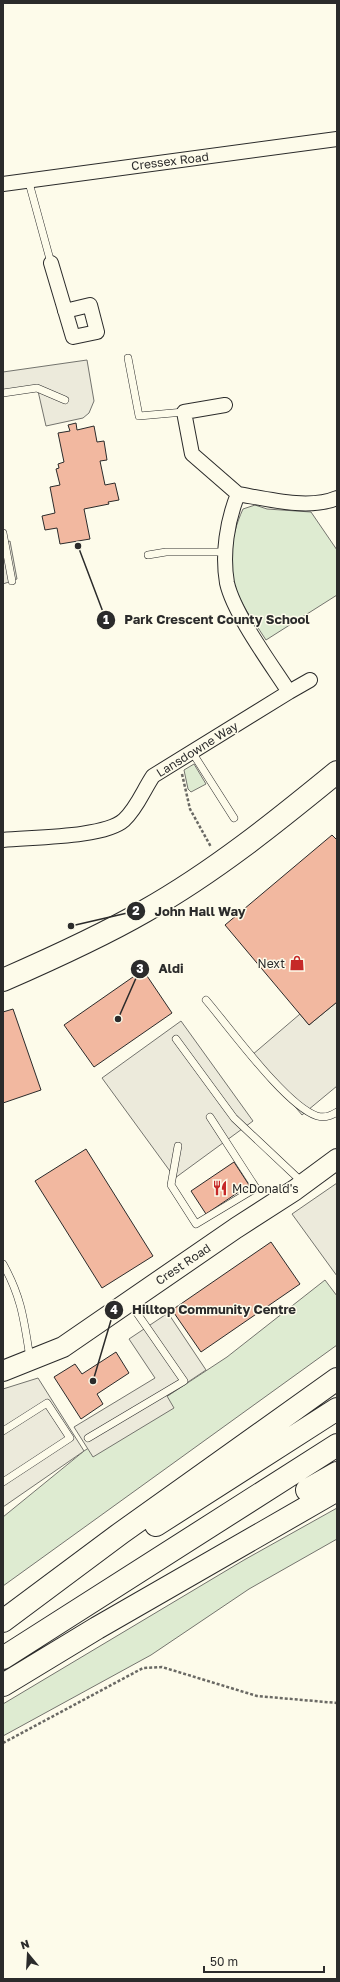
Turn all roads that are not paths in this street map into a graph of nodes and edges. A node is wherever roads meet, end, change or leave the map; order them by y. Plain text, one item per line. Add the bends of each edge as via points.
1 (337, 139) edge
2 (28, 179) junction
3 (3, 184) edge
4 (51, 263) joint
5 (65, 311) dead end
6 (128, 358) dead end
7 (3, 393) edge
8 (65, 400) dead end
9 (225, 404) dead end
10 (184, 412) junction
11 (238, 494) junction
12 (337, 498) edge
13 (3, 533) edge
14 (225, 552) junction
15 (148, 555) dead end
16 (12, 581) dead end
17 (310, 680) dead end
18 (289, 692) junction
19 (192, 752) junction
20 (337, 772) edge
21 (234, 818) dead end
22 (3, 840) edge
23 (3, 980) edge
24 (206, 1000) dead end
25 (176, 1039) dead end
26 (337, 1112) edge
27 (210, 1117) dead end
28 (178, 1146) dead end
29 (337, 1159) edge
30 (304, 1183) junction
31 (3, 1264) edge
32 (129, 1301) junction
33 (30, 1360) junction
34 (3, 1371) edge
35 (337, 1379) edge
36 (337, 1409) edge
37 (3, 1431) edge
38 (88, 1438) dead end
39 (337, 1445) edge
40 (337, 1473) edge
41 (3, 1482) edge
42 (337, 1490) edge
43 (3, 1622) edge
44 (3, 1658) edge
45 (3, 1666) edge
46 (3, 1685) edge

1 - 2 street, Cressex Road
2 - 3 street, Cressex Road
2 - 4 lane
4 - 5 street
6 - 10 lane via 139,416
7 - 8 lane via 37,388
9 - 10 street
10 - 11 street via 192,454
11 - 12 street via 279,501 326,503
11 - 14 street via 232,509
13 - 16 lane
14 - 15 lane via 166,552
14 - 18 street via 228,584 238,610
17 - 18 street, Lansdowne Way
18 - 19 street, Lansdowne Way
19 - 21 lane
19 - 22 street, Lansdowne Way via 153,776 134,810 122,822 106,830
20 - 23 highway via 220,863 146,911 84,944
24 - 26 lane via 301,1108 318,1116 330,1116
25 - 30 lane via 234,1118
27 - 28 lane via 256,1188 196,1224 171,1185
29 - 30 street, Crest Road
30 - 32 street, Crest Road
31 - 33 lane via 24,1313
32 - 33 street, Crest Road via 63,1347
32 - 38 lane via 184,1381
33 - 34 street, Crest Road
35 - 43 highway via 121,1533
36 - 43 highway
37 - 41 lane via 47,1403 70,1438
39 - 44 highway
40 - 45 highway via 39,1648
42 - 46 highway via 103,1624

